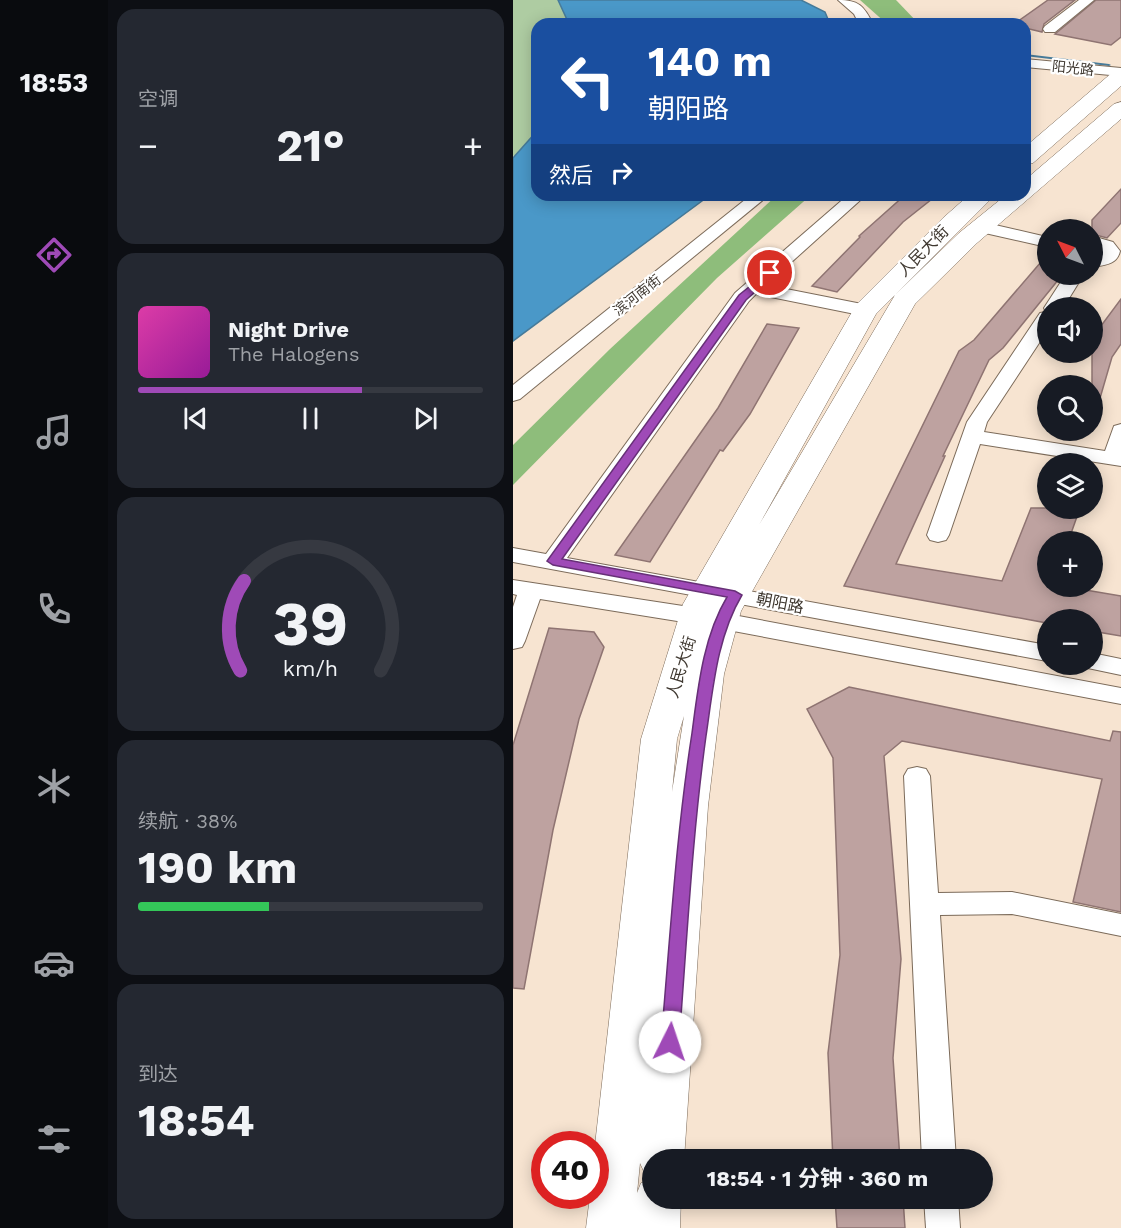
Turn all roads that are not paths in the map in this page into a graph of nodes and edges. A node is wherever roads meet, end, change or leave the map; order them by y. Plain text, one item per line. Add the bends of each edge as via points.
1 (845, 0) edge
2 (1087, 0) edge
3 (863, 18) edge
4 (1050, 30) dead end
5 (1031, 64) edge
6 (1121, 74) edge
7 (1121, 108) edge
8 (1031, 153) edge
9 (1031, 186) edge
10 (754, 201) edge
11 (851, 201) edge
12 (1006, 201) edge
13 (982, 211) edge
14 (1037, 237) edge
15 (1110, 247) edge
16 (1103, 260) edge
17 (753, 288) junction
18 (865, 310) junction
19 (1037, 331) edge
20 (513, 395) edge
21 (1121, 430) edge
22 (972, 436) junction
23 (1117, 460) edge
24 (938, 535) dead end
25 (513, 555) edge
26 (553, 561) junction
27 (522, 588) edge
28 (715, 605) junction
29 (513, 641) edge
30 (1037, 652) edge
31 (1103, 663) edge
32 (1121, 667) edge
33 (1121, 696) edge
34 (917, 776) dead end
35 (925, 904) junction
36 (1121, 925) edge
37 (662, 1149) edge
38 (938, 1149) edge
39 (657, 1209) edge
40 (942, 1209) edge
41 (610, 1228) edge
42 (656, 1228) edge
43 (943, 1228) edge

1 - 3 street
2 - 4 street
5 - 6 street, 阳光路
6 - 8 street
7 - 9 street
10 - 20 street, 滨河南街
11 - 17 street
12 - 13 street, 人民大街
13 - 14 street
13 - 18 street, 人民大街 via 951,223
13 - 28 street, 人民大街 via 904,300
15 - 16 street
17 - 18 street
17 - 26 street via 742,297
18 - 28 street, 人民大街
19 - 22 street via 977,422
21 - 23 street
22 - 23 street
22 - 24 street
25 - 26 street, 朝阳路
26 - 28 street, 朝阳路
27 - 28 street
27 - 29 street
28 - 30 street, 朝阳路
28 - 33 street
28 - 37 street, 人民大街 via 689,806
28 - 41 street, 人民大街 via 659,739
31 - 32 street
34 - 35 street
35 - 36 street via 1012,903
35 - 38 street
39 - 42 street
40 - 43 street

